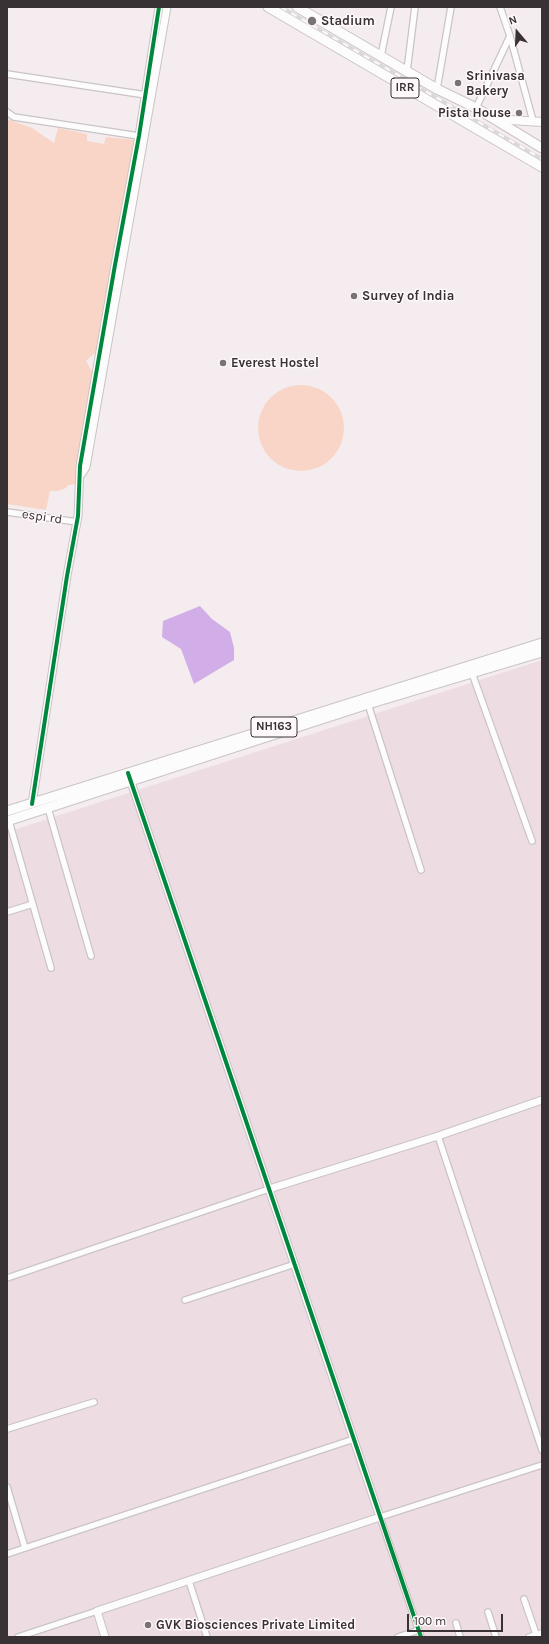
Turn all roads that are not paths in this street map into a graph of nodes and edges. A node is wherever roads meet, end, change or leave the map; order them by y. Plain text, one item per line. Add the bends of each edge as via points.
1 (159, 7) edge
2 (167, 7) edge
3 (268, 7) edge
4 (297, 7) edge
5 (392, 7) edge
6 (415, 7) edge
7 (451, 7) edge
8 (500, 7) edge
9 (510, 36) junction
10 (381, 56) junction
11 (406, 71) junction
12 (7, 74) edge
13 (437, 89) junction
14 (146, 95) junction
15 (476, 108) junction
16 (7, 112) edge
17 (494, 119) junction
18 (538, 122) edge
19 (139, 136) junction
20 (542, 148) edge
21 (542, 167) edge
22 (81, 475) junction
23 (7, 512) edge
24 (77, 522) junction
25 (542, 642) edge
26 (542, 652) edge
27 (472, 673) junction
28 (368, 704) junction
29 (130, 777) junction
30 (32, 808) junction
31 (48, 808) junction
32 (8, 818) edge
33 (532, 841) dead end
34 (421, 870) dead end
35 (33, 904) junction
36 (7, 912) edge
37 (91, 956) dead end
38 (51, 968) dead end
39 (542, 1100) edge
40 (438, 1136) junction
41 (269, 1189) junction
42 (295, 1264) junction
43 (7, 1278) edge
44 (185, 1300) dead end
45 (94, 1402) dead end
46 (7, 1428) edge
47 (354, 1439) junction
48 (542, 1450) edge
49 (542, 1465) edge
50 (7, 1487) edge
51 (380, 1517) junction
52 (25, 1548) junction
53 (7, 1554) edge
54 (189, 1581) junction
55 (524, 1599) dead end
56 (97, 1611) junction
57 (488, 1612) dead end
58 (456, 1622) dead end
59 (419, 1630) junction
60 (538, 1635) edge
61 (18, 1637) edge
62 (105, 1637) edge
63 (207, 1637) edge
64 (398, 1637) edge
65 (421, 1637) edge
66 (460, 1637) edge
67 (496, 1637) edge
68 (529, 1637) edge

1 - 14 street
2 - 22 street via 86,467
3 - 21 main road, IRR
4 - 10 main road, IRR
5 - 10 street
6 - 11 street
7 - 13 street
8 - 9 street
9 - 15 street
9 - 18 street
10 - 11 main road, IRR
11 - 13 main road, IRR
12 - 14 street
13 - 15 main road, IRR
14 - 19 street
15 - 17 main road, IRR
16 - 19 street via 14,117
17 - 18 main road
17 - 20 main road, IRR
19 - 22 street via 80,466
22 - 24 street
23 - 24 street, espi rd
24 - 30 street
25 - 29 main road, NH163
26 - 27 main road, NH163
27 - 28 main road, NH163
27 - 33 street
28 - 29 main road, NH163
28 - 34 street
29 - 30 main road, NH163
29 - 31 main road, NH163
29 - 41 street
30 - 31 main road, NH163
30 - 32 main road, NH163
31 - 37 street
32 - 35 street
35 - 36 street
35 - 38 street
39 - 40 street
40 - 41 street
40 - 48 street
41 - 42 street
41 - 43 street
42 - 44 street
42 - 47 street
45 - 46 street
47 - 51 street
47 - 52 street
49 - 51 street
50 - 52 street
51 - 54 street
51 - 59 street
52 - 53 street
54 - 56 street
54 - 63 street
55 - 60 street
56 - 61 street
56 - 62 street
57 - 67 street
58 - 66 street
59 - 64 street
59 - 65 street
60 - 68 street

